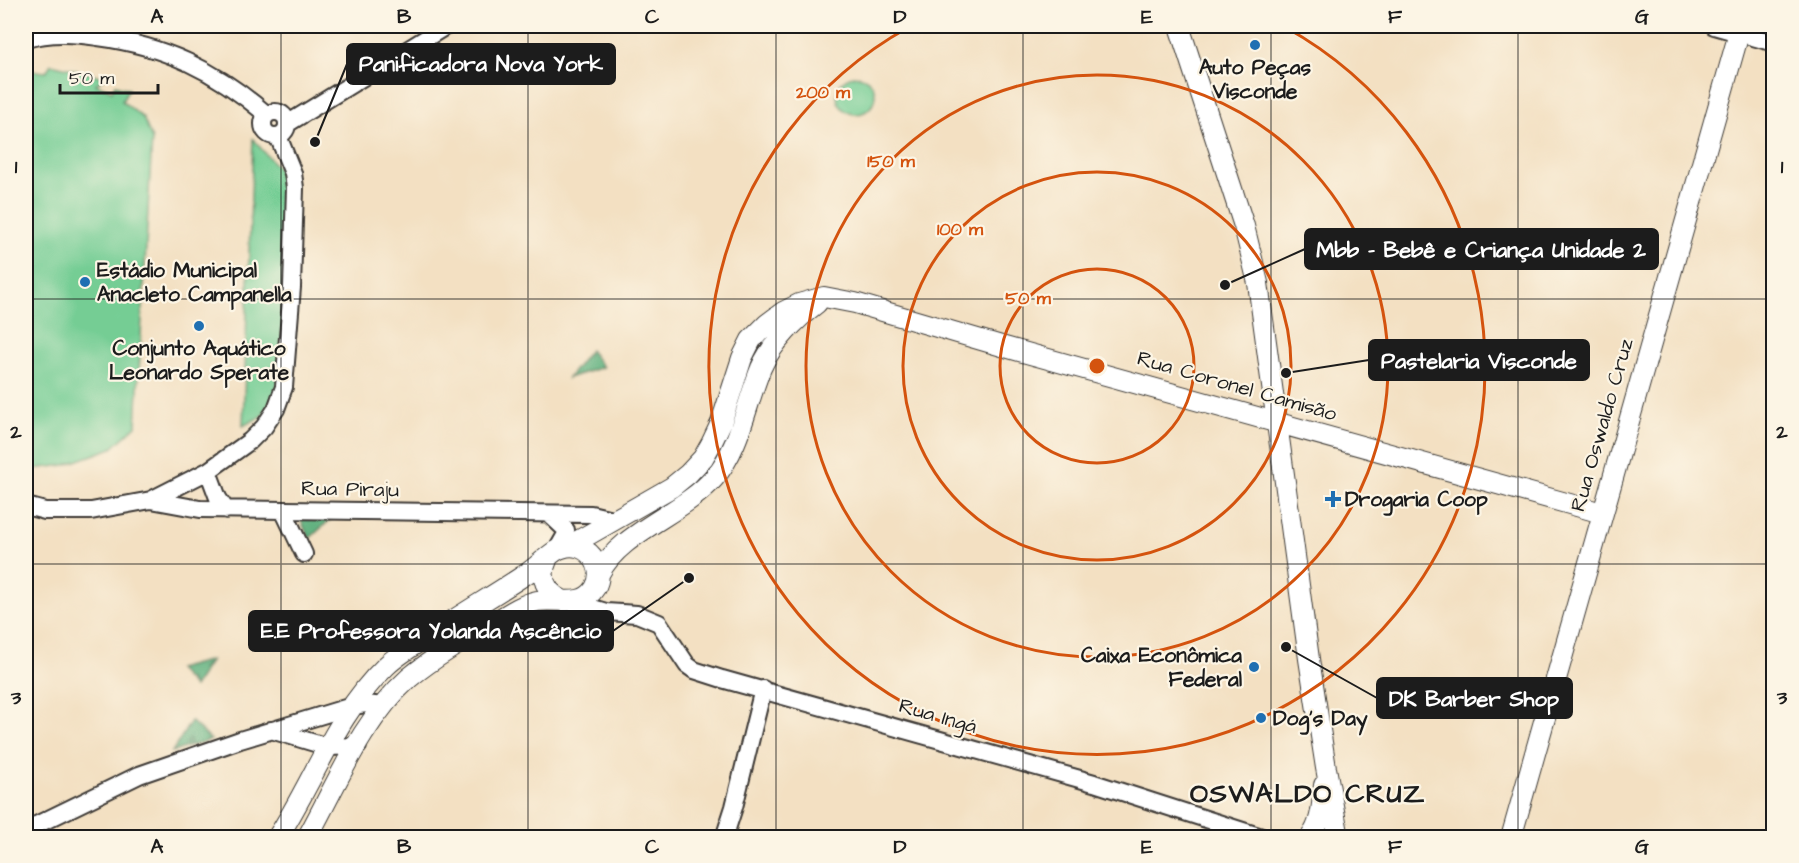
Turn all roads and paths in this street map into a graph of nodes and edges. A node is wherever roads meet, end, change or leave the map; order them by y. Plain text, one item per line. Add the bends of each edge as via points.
1 (426, 26) edge
2 (446, 26) edge
3 (1179, 26) edge
4 (1714, 26) edge
5 (1740, 29) edge
6 (26, 39) edge
7 (1773, 42) edge
8 (278, 122) junction
9 (824, 297) junction
10 (1276, 422) junction
11 (208, 471) junction
12 (151, 500) junction
13 (26, 506) edge
14 (226, 510) junction
15 (283, 510) junction
16 (1602, 513) junction
17 (549, 514) junction
18 (612, 519) junction
19 (558, 552) junction
20 (304, 554) dead end
21 (598, 580) junction
22 (566, 601) junction
23 (619, 613) junction
24 (763, 689) junction
25 (352, 706) junction
26 (383, 706) junction
27 (270, 730) junction
28 (358, 746) junction
29 (328, 747) junction
30 (1326, 768) junction
31 (26, 830) edge
32 (277, 837) edge
33 (307, 837) edge
34 (724, 837) edge
35 (1266, 837) edge
36 (1310, 837) edge
37 (1339, 837) edge
38 (1511, 837) edge

1 - 8 street
2 - 8 street
3 - 10 main road via 1251,251
4 - 5 street
5 - 7 street
5 - 16 main road, Rua Oswaldo Cruz
6 - 8 street via 73,34 144,45 213,75
8 - 11 street via 295,188 284,387 264,427
9 - 10 main road, Rua Coronel Camisão
9 - 18 main road via 783,312 751,340 721,423 703,458 688,474 672,487
9 - 21 main road via 770,352 730,453 715,477 702,491 613,552
10 - 16 main road, Rua Coronel Camisão
10 - 30 main road
11 - 12 street
11 - 14 street
12 - 13 street via 91,511 45,511
12 - 14 street, Rua Piraju
14 - 15 street, Rua Piraju
15 - 17 street, Rua Piraju
15 - 20 street
16 - 38 main road, Rua Oswaldo Cruz
17 - 18 street, Rua Piraju via 591,514
17 - 19 street via 566,530
18 - 19 main road
19 - 21 main road via 579,547 590,554 596,562
19 - 22 main road via 543,573 552,594
19 - 25 main road via 398,656
21 - 22 main road via 587,597
21 - 23 street via 605,605
22 - 23 street, Rua Ingá
22 - 26 main road via 533,602 460,642 410,678
23 - 24 street, Rua Ingá via 637,614 659,623 694,670
24 - 34 street
24 - 35 street, Rua Ingá via 1094,783
25 - 26 street
25 - 27 street
25 - 29 main road
26 - 28 main road
27 - 29 street
27 - 31 street via 140,775
28 - 29 street
28 - 33 main road
29 - 32 main road
30 - 36 main road via 1320,819
30 - 37 main road

